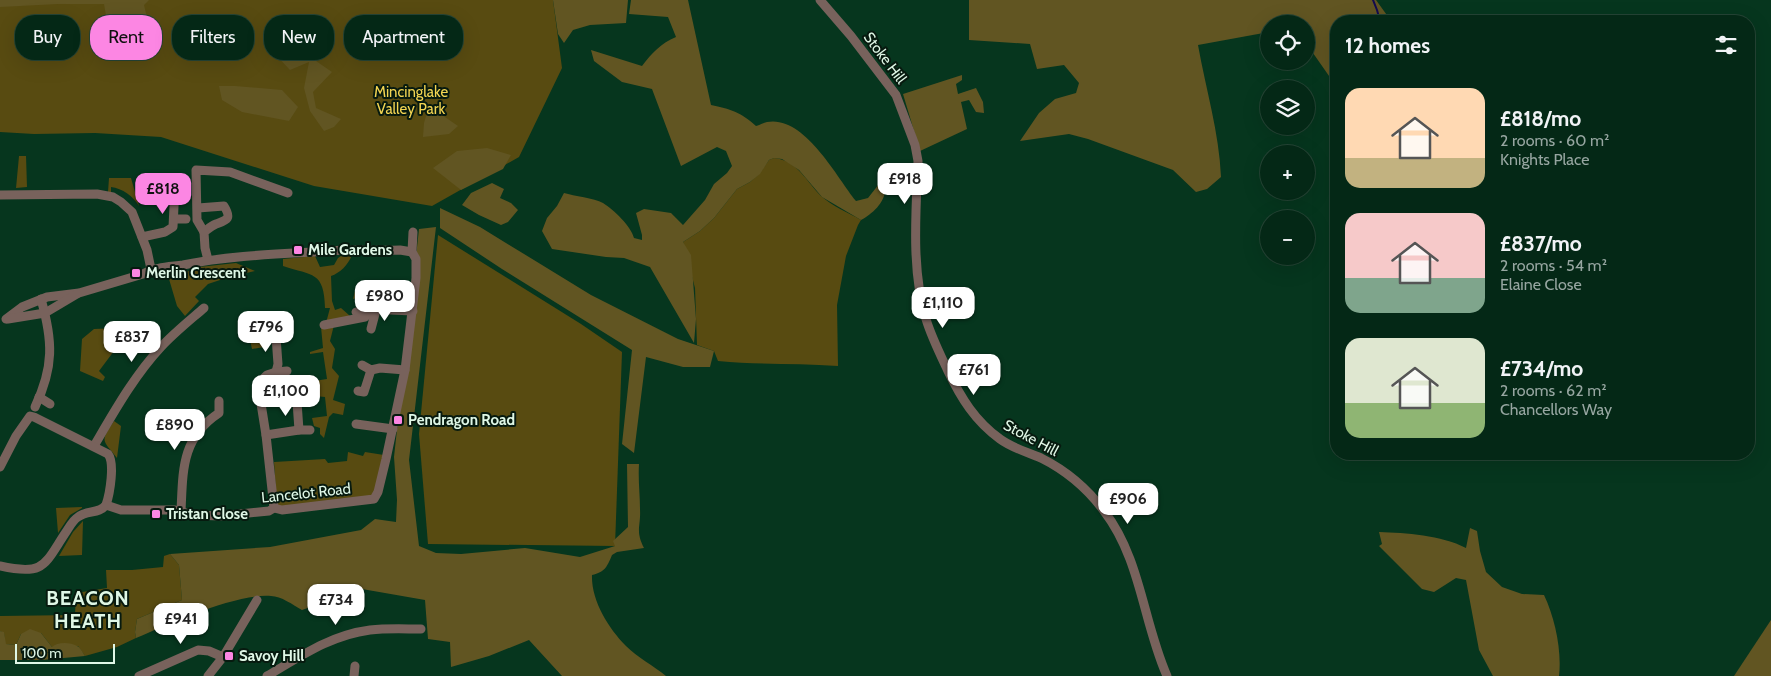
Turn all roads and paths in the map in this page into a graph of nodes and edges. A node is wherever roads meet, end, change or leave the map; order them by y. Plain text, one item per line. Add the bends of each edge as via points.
1 (820, 0) edge
2 (175, 186) dead end
3 (288, 194) dead end
4 (0, 195) edge
5 (198, 208) junction
6 (174, 219) junction
7 (186, 219) dead end
8 (204, 232) junction
9 (413, 232) dead end
10 (142, 237) junction
11 (412, 252) junction
12 (208, 260) junction
13 (151, 269) junction
14 (79, 293) junction
15 (41, 299) junction
16 (204, 308) dead end
17 (374, 310) junction
18 (413, 311) junction
19 (356, 312) dead end
20 (45, 313) junction
21 (3, 320) edge
22 (324, 325) dead end
23 (371, 330) dead end
24 (276, 337) dead end
25 (362, 364) dead end
26 (371, 370) junction
27 (405, 370) junction
28 (287, 371) dead end
29 (276, 372) junction
30 (358, 391) dead end
31 (39, 397) junction
32 (219, 401) dead end
33 (297, 402) dead end
34 (50, 404) dead end
35 (35, 407) dead end
36 (356, 424) dead end
37 (393, 429) junction
38 (299, 430) junction
39 (310, 430) dead end
40 (266, 435) junction
41 (94, 446) junction
42 (0, 467) edge
43 (106, 504) junction
44 (274, 508) junction
45 (180, 511) junction
46 (0, 566) edge
47 (257, 600) dead end
48 (421, 629) dead end
49 (223, 656) junction
50 (355, 666) dead end
51 (280, 673) edge
52 (140, 676) edge
53 (208, 676) edge
54 (267, 676) edge
55 (354, 676) edge
56 (1167, 676) edge

1 - 56 street, Stoke Hill via 896,95 910,131 918,160 917,273 924,311 957,389 973,414 992,433 1060,469 1088,491 1104,511 1122,539
2 - 6 street
3 - 5 street via 230,172 196,170
4 - 10 street via 97,194 113,197 132,212
5 - 8 street via 197,220
5 - 8 street via 224,206 228,212 224,222 214,224
6 - 7 street
6 - 10 street via 172,229
8 - 12 street
9 - 11 street
10 - 13 street
11 - 12 street via 331,251
11 - 18 street via 416,259
12 - 13 street
13 - 14 street
14 - 15 street
14 - 20 street
15 - 20 street
15 - 21 street
16 - 41 street via 150,360
17 - 18 street
17 - 19 street
17 - 22 street via 365,316
17 - 23 street
18 - 27 street
20 - 21 street
20 - 31 street via 50,353 48,373
24 - 29 street
25 - 26 street
26 - 27 street
26 - 30 street via 364,392
27 - 37 street
28 - 29 street
29 - 40 street via 261,381 259,391
31 - 34 street
31 - 35 street
32 - 45 street via 219,413 197,434 184,463
33 - 38 street
36 - 37 street
37 - 44 street, Lancelot Road via 376,496 372,500 282,510
38 - 39 street
38 - 40 street
40 - 44 street
41 - 42 street via 30,416
41 - 43 street via 112,458
43 - 45 street, Lancelot Road via 121,510
43 - 46 street via 98,511 76,518 40,568 28,570
44 - 45 street, Lancelot Road via 220,516
47 - 49 street via 247,609
48 - 51 street via 370,630 340,637 308,651
49 - 52 street via 198,650
49 - 53 street
50 - 55 street
51 - 54 street

